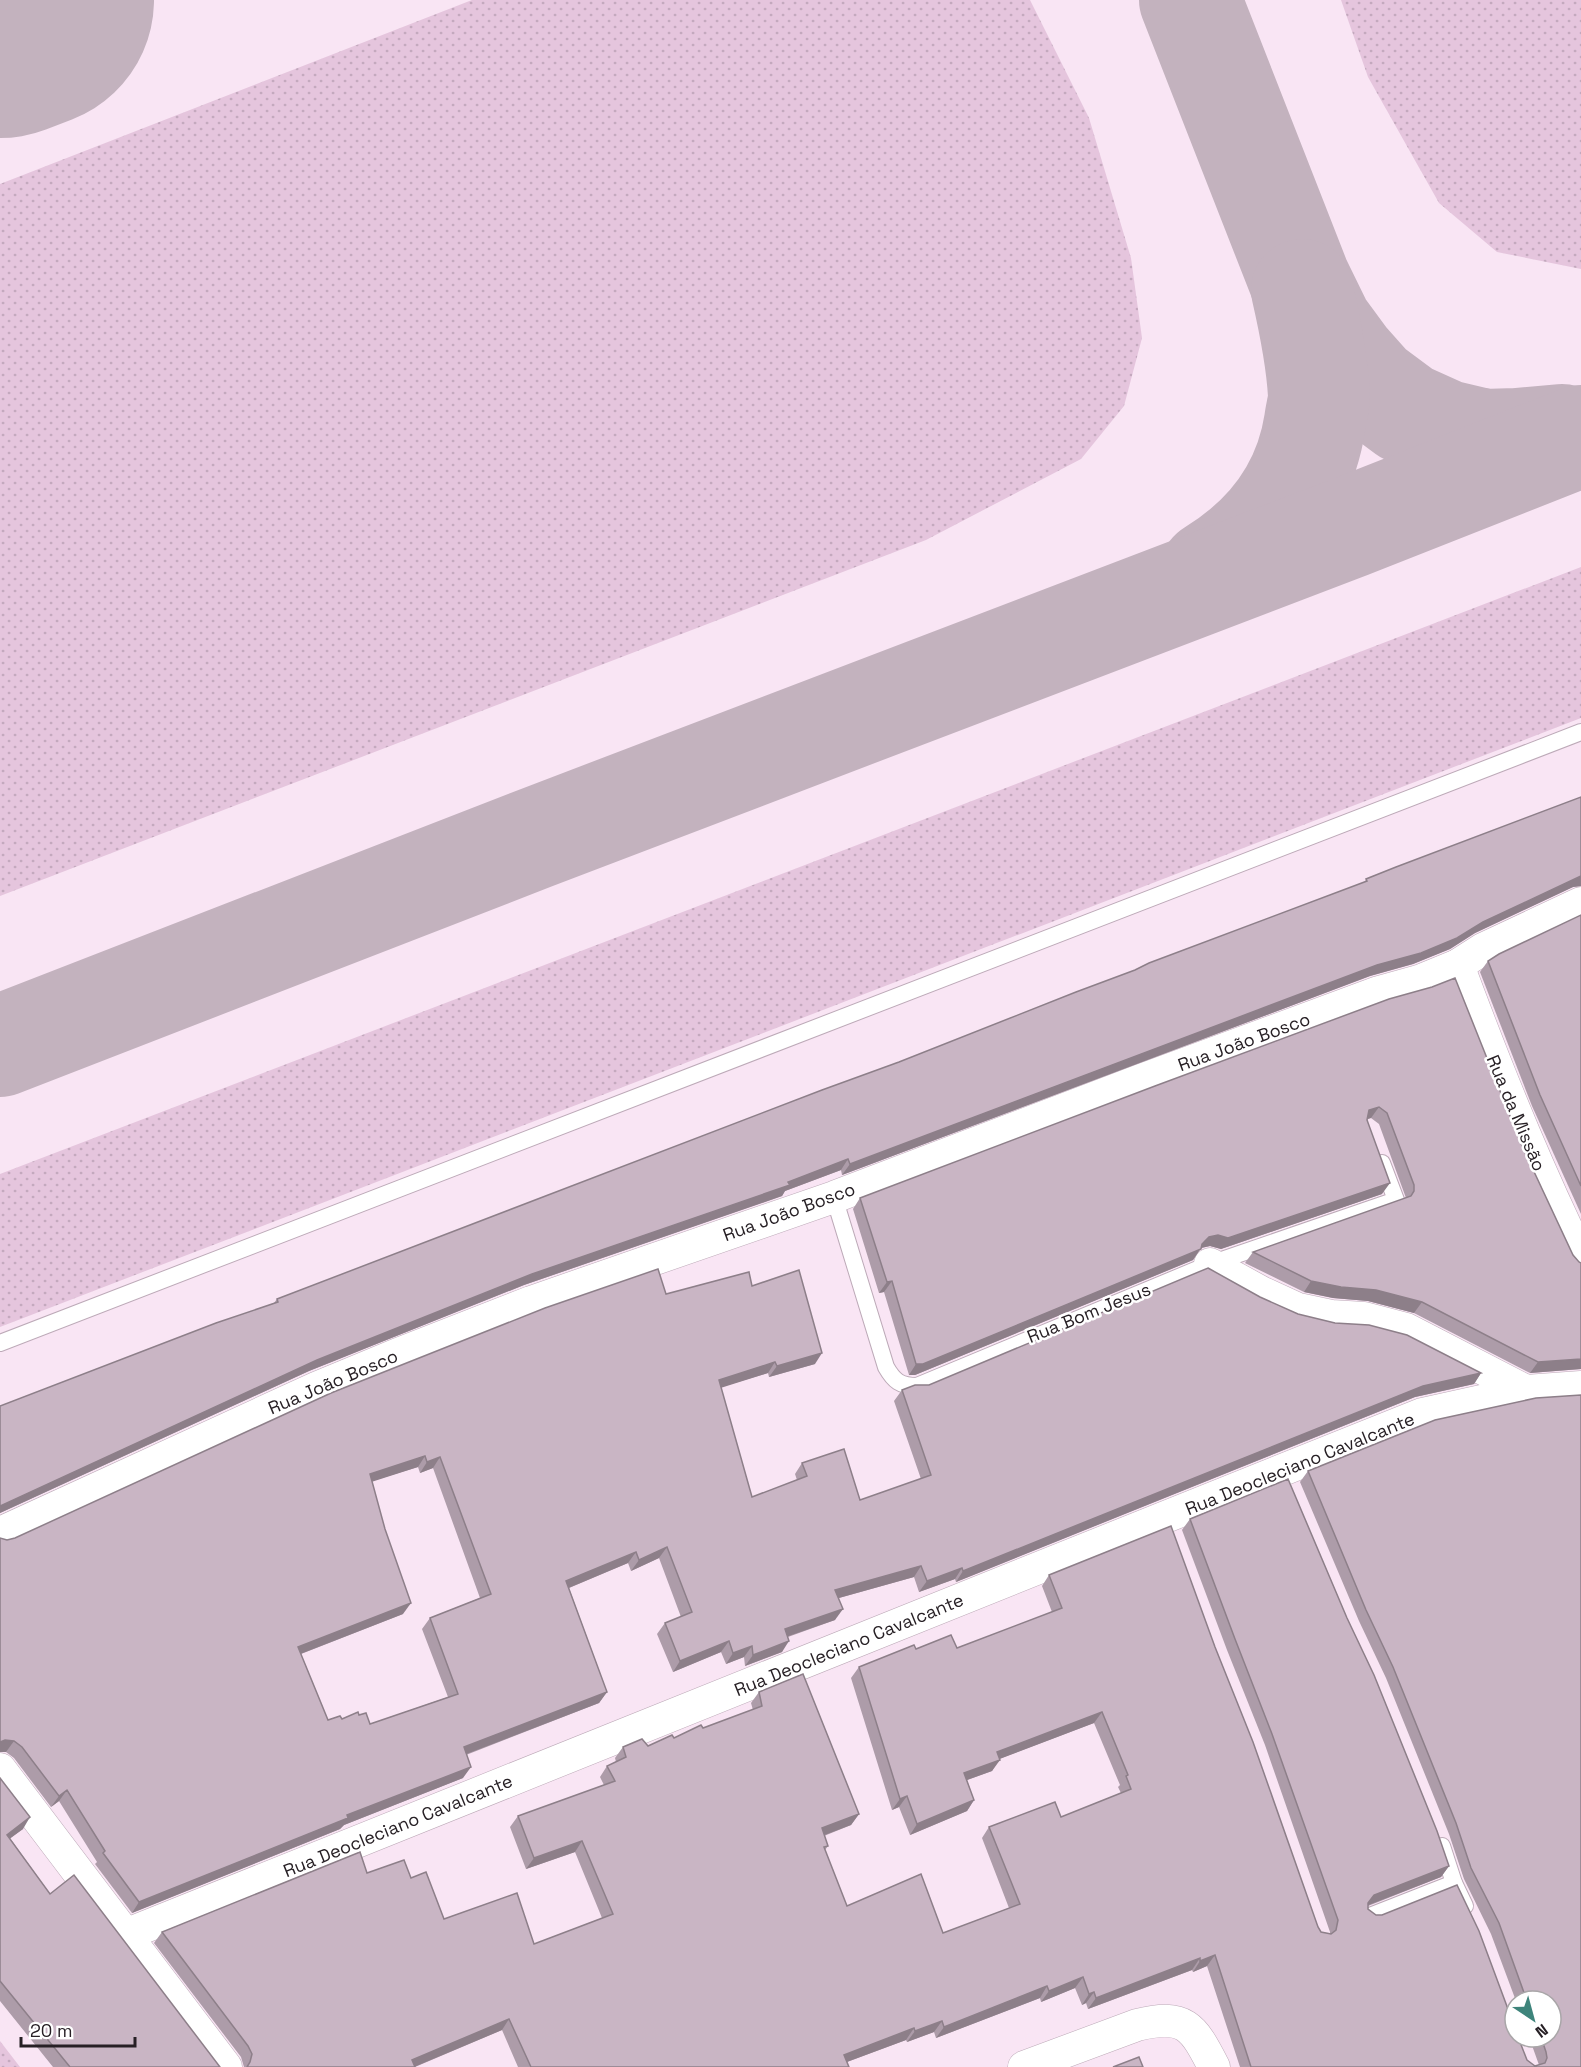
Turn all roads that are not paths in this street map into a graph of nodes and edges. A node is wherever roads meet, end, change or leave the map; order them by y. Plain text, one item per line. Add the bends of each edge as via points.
1 (1581, 732) edge
2 (1581, 903) edge
3 (1458, 966) junction
4 (1377, 1149) edge
5 (834, 1197) junction
6 (1581, 1258) edge
7 (1210, 1264) junction
8 (0, 1343) edge
9 (1581, 1387) edge
10 (1527, 1391) junction
11 (0, 1533) edge
12 (0, 1769) edge
13 (1435, 1828) edge
14 (1454, 1883) junction
15 (1370, 1916) edge
16 (1472, 1920) edge
17 (125, 1935) junction
18 (226, 2067) edge
19 (1024, 2067) edge
20 (1214, 2067) edge

1 - 8 lane
2 - 3 street, Rua João Bosco via 1483,949
3 - 5 street, Rua João Bosco via 1376,993
3 - 6 street, Rua da Missão via 1505,1090
4 - 7 lane, Rua Bom Jesus via 1396,1200
5 - 7 lane, Rua Bom Jesus via 886,1366 892,1378 903,1386 917,1386
5 - 11 street, Rua João Bosco via 531,1302 398,1354
7 - 10 street via 1298,1310 1364,1318 1406,1329
9 - 10 street, Rua Deocleciano Cavalcante
10 - 17 street, Rua Deocleciano Cavalcante via 1422,1414 1169,1523
12 - 17 street
13 - 14 lane
14 - 15 lane
14 - 16 lane
17 - 18 street
19 - 20 street via 1156,2020 1185,2025 1199,2038

